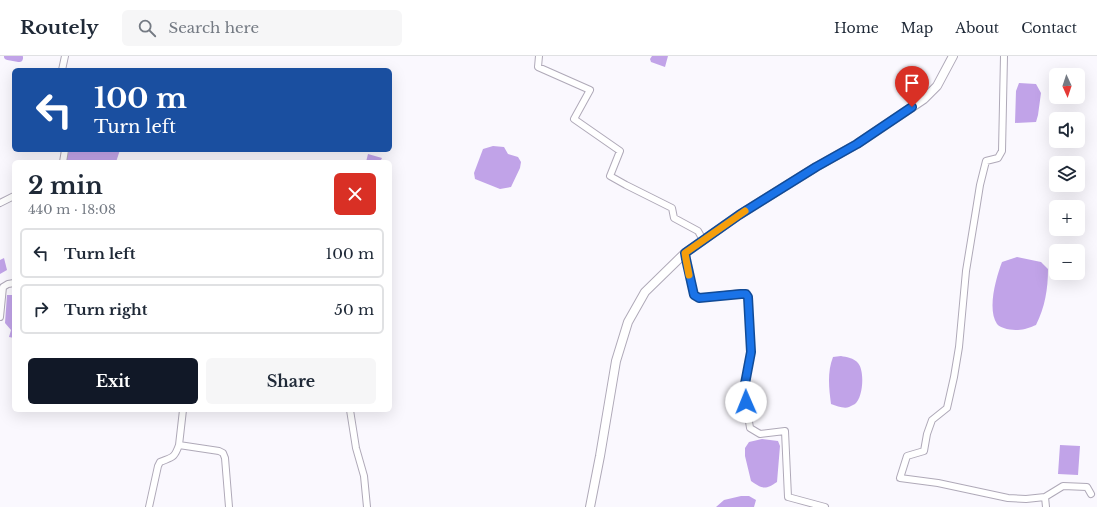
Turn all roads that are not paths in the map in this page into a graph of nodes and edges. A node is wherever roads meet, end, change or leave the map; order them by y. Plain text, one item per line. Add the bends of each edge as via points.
1 (65, 56) edge
2 (539, 56) edge
3 (953, 56) edge
4 (1004, 56) edge
5 (62, 68) edge
6 (12, 197) edge
7 (0, 203) edge
8 (703, 240) junction
9 (685, 253) junction
10 (12, 284) edge
11 (0, 317) edge
12 (183, 412) edge
13 (350, 412) edge
14 (179, 445) junction
15 (1091, 494) dead end
16 (1045, 497) junction
17 (148, 507) edge
18 (229, 507) edge
19 (367, 507) edge
20 (590, 507) edge
21 (825, 507) edge
22 (1046, 507) edge

1 - 5 street
2 - 8 street via 538,67 590,90 574,119 620,151 610,176 672,208 674,218 698,231
3 - 8 street via 937,86 924,99
4 - 16 street via 1002,150 998,158 986,161 980,185 966,271 959,347 947,408 932,420 924,451 908,456 900,478 1008,498
6 - 7 street
8 - 9 street
9 - 20 street via 645,292 628,322 616,361
9 - 21 street via 694,295 699,298 746,294 748,297 751,352 744,389 750,428 760,434 785,431 788,496
10 - 11 street via 3,287
12 - 14 street
13 - 19 street via 364,476
14 - 17 street via 175,456 160,462
14 - 18 street via 223,453
15 - 16 street via 1087,487 1063,486
16 - 22 street

